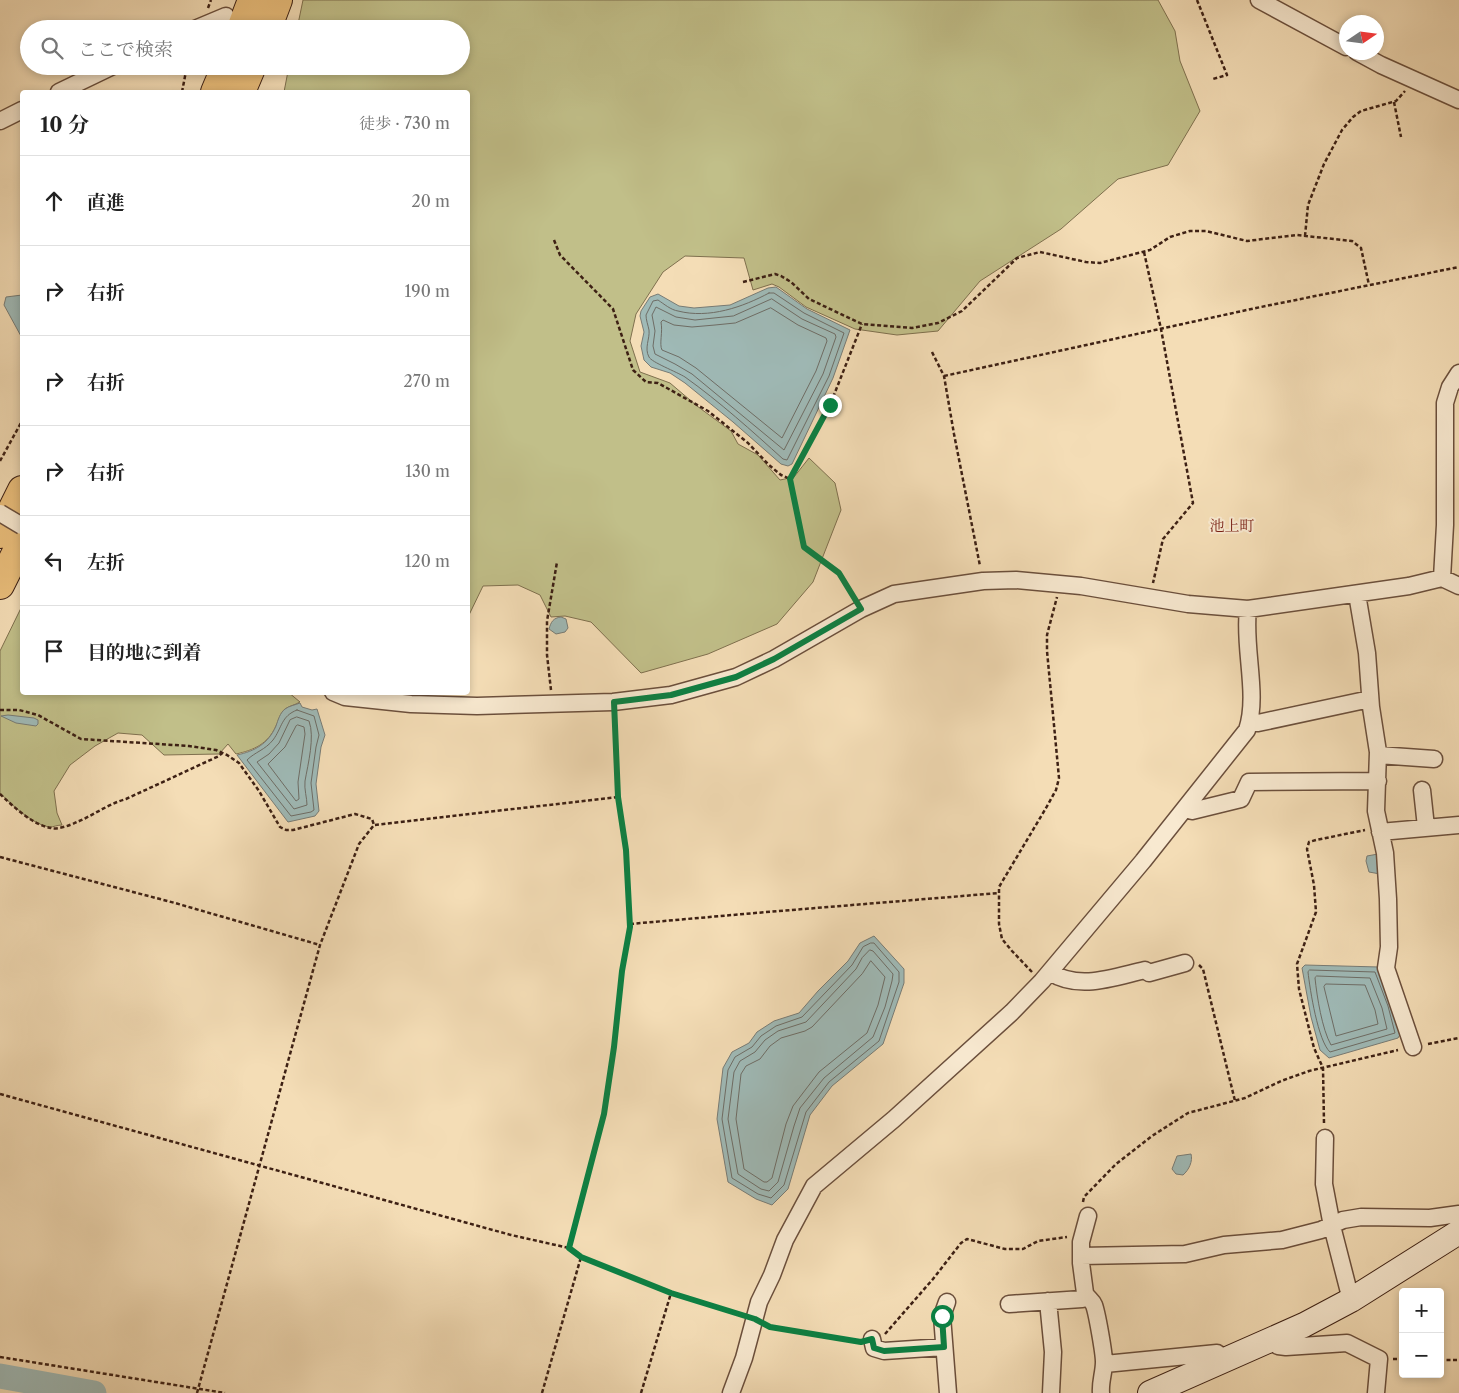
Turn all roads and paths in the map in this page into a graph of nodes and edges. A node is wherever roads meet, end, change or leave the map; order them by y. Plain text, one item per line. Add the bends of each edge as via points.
1 (252, 0) edge
2 (278, 0) edge
3 (1197, 0) edge
4 (1259, 0) edge
5 (236, 20) edge
6 (270, 20) edge
7 (1339, 43) edge
8 (1373, 60) edge
9 (94, 75) edge
10 (185, 75) edge
11 (222, 75) edge
12 (248, 75) edge
13 (1213, 79) dead end
14 (1414, 80) junction
15 (63, 90) edge
16 (182, 90) edge
17 (216, 90) edge
18 (242, 90) edge
19 (1459, 100) edge
20 (1394, 102) junction
21 (20, 111) edge
22 (0, 121) edge
23 (1401, 137) dead end
24 (1305, 236) junction
25 (554, 240) dead end
26 (1144, 252) junction
27 (1459, 267) edge
28 (743, 282) dead end
29 (1369, 285) junction
30 (862, 324) junction
31 (1161, 328) junction
32 (932, 352) dead end
33 (1459, 373) edge
34 (944, 376) junction
35 (20, 425) edge
36 (1452, 436) edge
37 (0, 461) edge
38 (790, 479) junction
39 (20, 494) edge
40 (0, 513) edge
41 (20, 525) edge
42 (1452, 525) edge
43 (0, 534) edge
44 (20, 545) edge
45 (557, 562) dead end
46 (1442, 578) junction
47 (983, 581) junction
48 (1061, 584) junction
49 (0, 585) edge
50 (1459, 586) edge
51 (1357, 594) junction
52 (1151, 597) junction
53 (861, 609) junction
54 (1248, 609) junction
55 (340, 695) edge
56 (1370, 699) junction
57 (614, 702) junction
58 (551, 704) junction
59 (0, 710) edge
60 (1250, 722) junction
61 (222, 753) junction
62 (1378, 756) junction
63 (1434, 759) dead end
64 (1378, 781) junction
65 (1422, 790) dead end
66 (0, 794) edge
67 (618, 797) junction
68 (1186, 809) junction
69 (374, 825) junction
70 (1459, 825) edge
71 (1426, 827) junction
72 (1380, 830) junction
73 (0, 857) edge
74 (999, 893) junction
75 (630, 924) junction
76 (320, 945) junction
77 (1185, 963) joint
78 (1046, 977) junction
79 (1459, 1038) edge
80 (1413, 1047) junction
81 (1323, 1068) junction
82 (0, 1094) edge
83 (1235, 1101) junction
84 (1325, 1138) joint
85 (260, 1165) junction
86 (1085, 1210) joint
87 (1459, 1214) edge
88 (1332, 1226) junction
89 (1459, 1232) edge
90 (1071, 1237) dead end
91 (569, 1248) junction
92 (1081, 1256) junction
93 (581, 1257) junction
94 (671, 1293) junction
95 (1086, 1297) junction
96 (1351, 1300) junction
97 (1048, 1301) junction
98 (947, 1302) dead end
99 (1009, 1304) dead end
100 (755, 1319) junction
101 (872, 1339) junction
102 (1273, 1339) junction
103 (944, 1347) junction
104 (0, 1357) edge
105 (1226, 1360) junction
106 (1444, 1360) edge
107 (1459, 1360) edge
108 (1105, 1364) junction
109 (199, 1388) junction
110 (198, 1392) edge
111 (225, 1393) edge
112 (542, 1393) edge
113 (641, 1393) edge
114 (731, 1393) edge
115 (948, 1393) edge
116 (1051, 1393) edge
117 (1101, 1393) edge
118 (1150, 1393) edge
119 (1376, 1393) edge

1 - 5 highway
2 - 6 highway
3 - 13 path via 1227,75
4 - 7 street
8 - 14 street
9 - 15 street
10 - 16 path
11 - 17 highway
12 - 18 highway
14 - 19 street
14 - 20 path
20 - 23 path
20 - 24 path via 1361,111 1342,130 1308,205
21 - 22 street
24 - 26 path via 1247,241 1206,231 1190,231 1170,237
24 - 29 path via 1352,242 1361,248
25 - 38 path via 560,255 613,309 633,370 646,382 658,383 708,411 748,443 781,476
26 - 30 path via 1100,263 1040,252 1027,254 1017,258 962,311 938,323 912,328
26 - 31 path
27 - 29 path
28 - 30 path via 775,274 781,276 809,299
29 - 31 path
30 - 38 path via 830,405
31 - 34 path
31 - 52 path via 1194,504 1163,539
32 - 34 path
33 - 36 street via 1450,386 1445,403
34 - 47 path
35 - 37 path
36 - 42 street
38 - 53 path via 804,547 839,573
39 - 43 highway
40 - 41 street, bridge
42 - 46 street
44 - 49 highway
45 - 58 path via 547,621
46 - 50 street
46 - 51 street
47 - 48 street
47 - 53 street via 894,594
48 - 52 street
48 - 74 path via 1047,635 1059,778 1056,790 999,887
51 - 54 street
51 - 56 street via 1367,653
52 - 54 street
53 - 57 street via 736,677 671,695
54 - 60 street
55 - 58 street via 411,704
56 - 60 street
56 - 62 street
57 - 58 street
57 - 67 path
59 - 61 path via 38,715 81,740 189,746
60 - 68 street
61 - 66 path via 77,822 52,829 34,821
61 - 69 path via 239,764 280,827 286,830 355,814 372,819
62 - 63 street
62 - 64 street
64 - 68 street via 1249,782 1241,799 1192,811
64 - 72 street via 1376,811
65 - 71 street
67 - 69 path
67 - 75 path via 626,850
68 - 78 street
69 - 76 path via 359,844
70 - 71 street
71 - 72 street
72 - 80 street via 1388,899 1386,968
72 - 81 path via 1316,840 1309,842 1307,849 1316,912 1297,964 1299,989 1314,1048
73 - 76 path via 175,902
74 - 75 path
74 - 78 path via 1002,939 1012,951
75 - 91 path via 604,1114
76 - 85 path
77 - 78 street via 1149,973 1146,970 1088,983
77 - 83 path via 1198,964 1203,969
78 - 100 street via 894,1119 814,1186 785,1240
79 - 80 path
80 - 81 path
81 - 83 path via 1280,1081
81 - 84 path
82 - 85 path
83 - 86 path via 1188,1113 1152,1136 1116,1164 1084,1197
84 - 88 street via 1324,1184
85 - 91 path
85 - 109 path
86 - 92 street
87 - 88 street via 1430,1218 1361,1218 1343,1220
88 - 92 street via 1282,1240 1224,1244 1185,1254
88 - 96 street
89 - 96 street
90 - 101 path via 1038,1241 1023,1249 967,1240 961,1243 892,1327 882,1336
91 - 93 path
92 - 95 street
93 - 94 path
93 - 112 path
94 - 100 path
94 - 113 path
95 - 97 street
95 - 108 street via 1094,1304
96 - 102 street
97 - 99 street
97 - 116 street via 1053,1352
98 - 103 street via 942,1316
100 - 101 path via 770,1327 861,1342
100 - 114 street
101 - 103 street via 874,1348 884,1351
102 - 105 street
102 - 119 street via 1278,1346 1286,1347 1347,1343 1364,1350 1379,1359
103 - 115 street
104 - 109 path
105 - 108 street via 1217,1353
105 - 118 street
106 - 107 path
108 - 117 street
109 - 110 path
109 - 111 path

